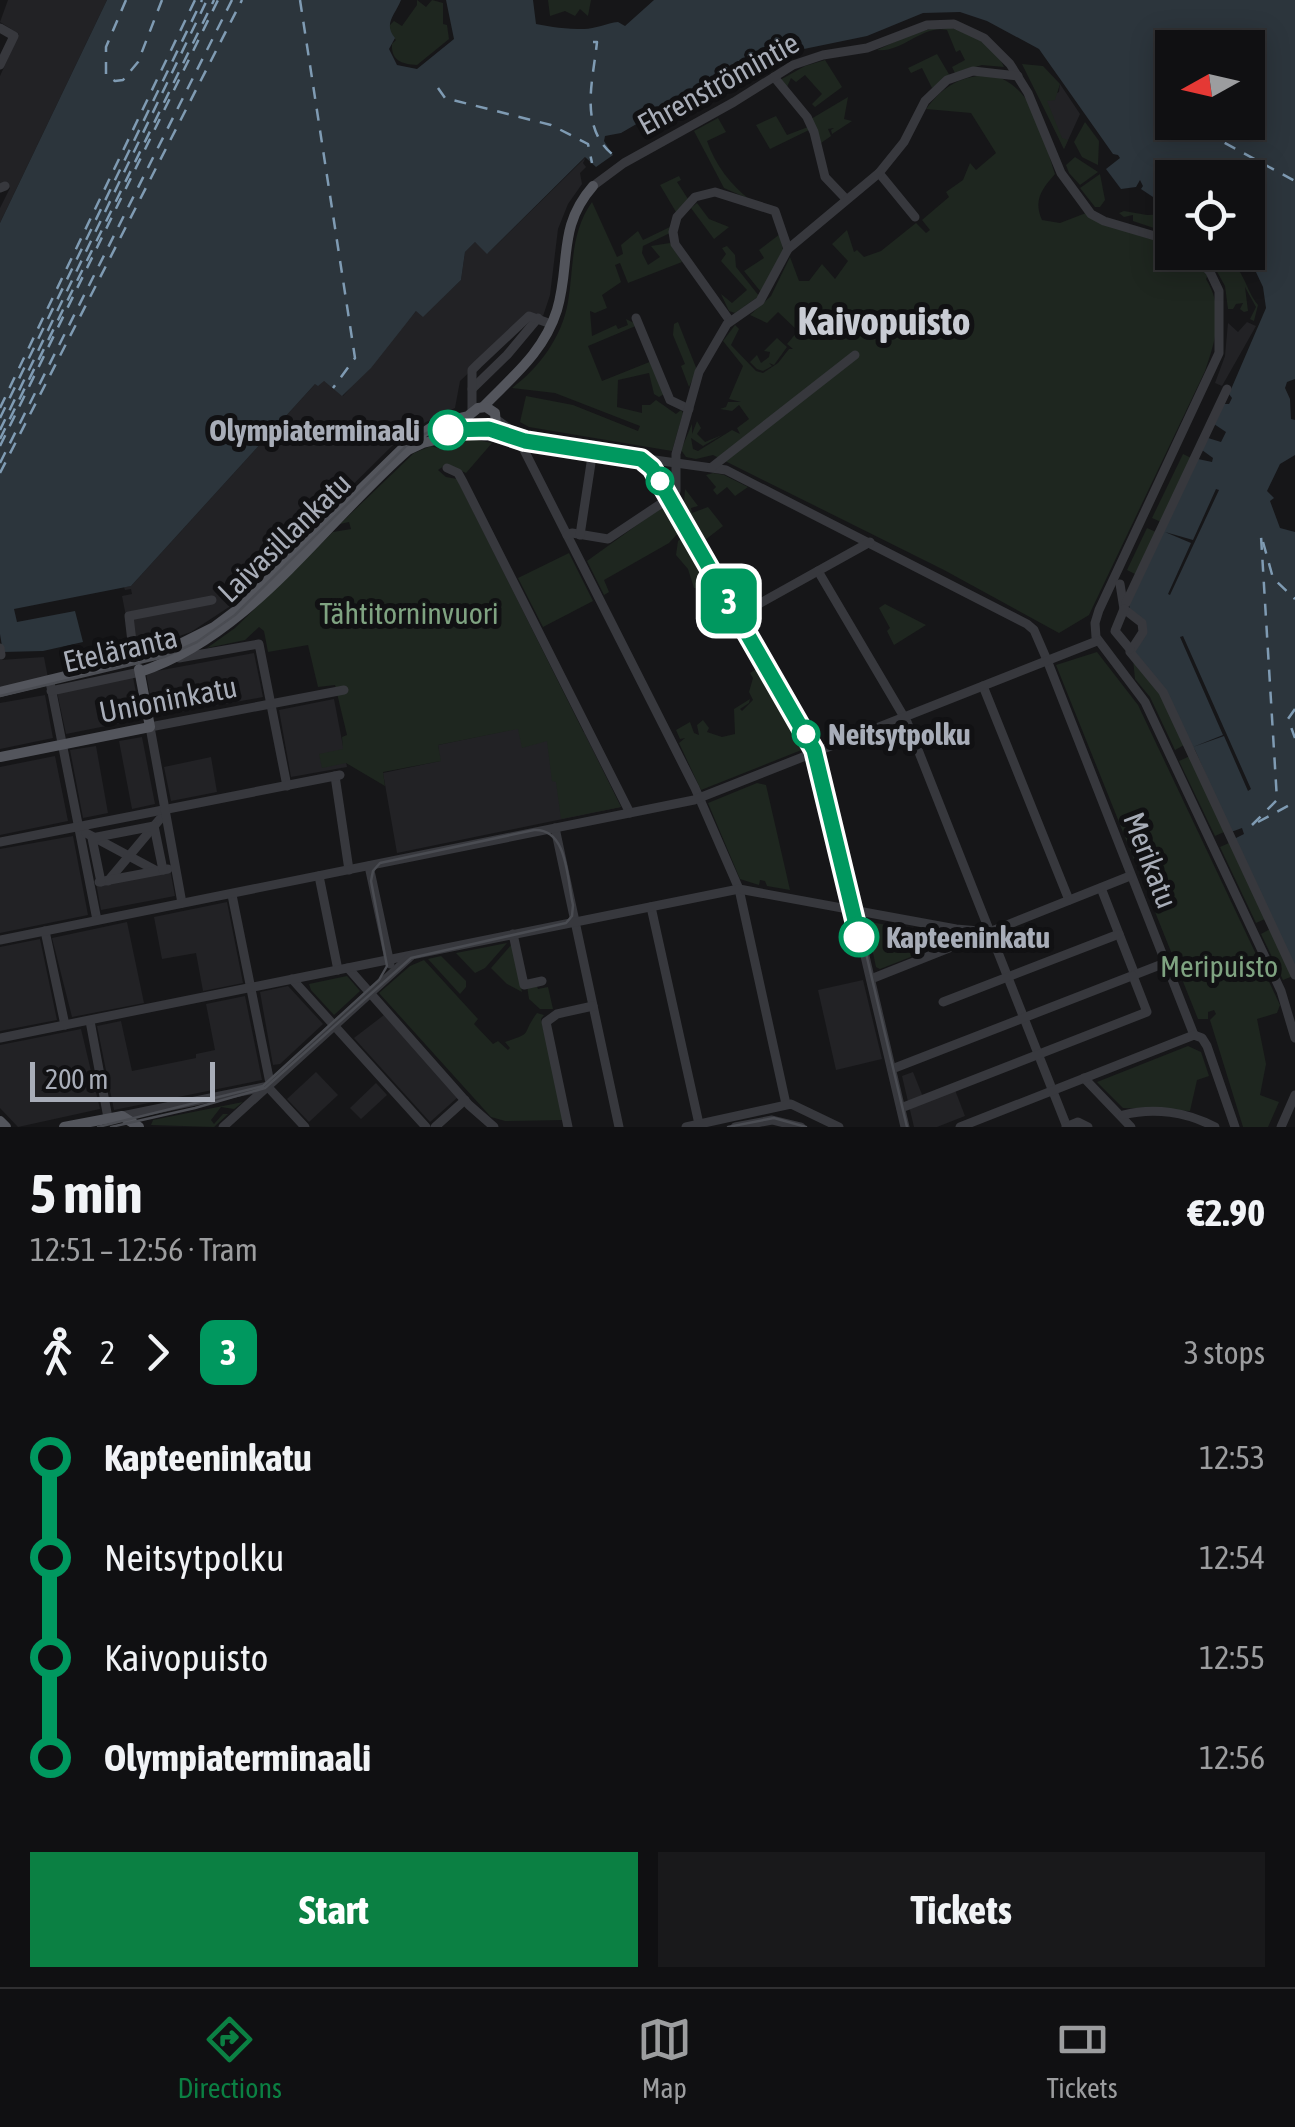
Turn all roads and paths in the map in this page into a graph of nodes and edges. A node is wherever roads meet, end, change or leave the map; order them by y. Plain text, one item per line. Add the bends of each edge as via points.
1 (0, 28) edge
2 (0, 65) edge
3 (774, 76) junction
4 (1018, 76) junction
5 (879, 174) junction
6 (593, 186) joint
7 (846, 199) junction
8 (915, 217) dead end
9 (1155, 236) edge
10 (788, 249) junction
11 (1208, 270) edge
12 (636, 318) dead end
13 (730, 320) junction
14 (551, 324) junction
15 (855, 356) dead end
16 (1227, 388) dead end
17 (689, 410) junction
18 (483, 413) junction
19 (479, 434) junction
20 (523, 439) junction
21 (593, 450) junction
22 (646, 458) junction
23 (676, 462) junction
24 (712, 467) junction
25 (447, 468) dead end
26 (671, 497) junction
27 (580, 534) junction
28 (567, 535) junction
29 (870, 542) junction
30 (818, 572) junction
31 (1120, 584) dead end
32 (212, 600) dead end
33 (1124, 607) junction
34 (146, 614) junction
35 (739, 615) junction
36 (129, 630) junction
37 (1097, 641) junction
38 (1130, 649) junction
39 (179, 652) junction
40 (134, 659) junction
41 (1048, 660) junction
42 (140, 672) junction
43 (983, 686) junction
44 (51, 687) junction
45 (344, 690) dead end
46 (0, 692) edge
47 (271, 705) junction
48 (904, 716) junction
49 (150, 728) junction
50 (62, 745) junction
51 (1191, 750) junction
52 (817, 752) junction
53 (1177, 755) dead end
54 (0, 757) edge
55 (287, 786) junction
56 (699, 798) junction
57 (630, 813) junction
58 (160, 818) junction
59 (555, 828) junction
60 (86, 833) junction
61 (1231, 836) junction
62 (0, 842) edge
63 (1217, 842) dead end
64 (128, 856) junction
65 (369, 866) junction
66 (175, 868) junction
67 (160, 870) junction
68 (349, 870) junction
69 (319, 876) junction
70 (1130, 876) junction
71 (105, 881) junction
72 (90, 884) junction
73 (1101, 888) junction
74 (738, 889) junction
75 (232, 895) junction
76 (1069, 900) junction
77 (182, 903) junction
78 (651, 907) junction
79 (855, 910) junction
80 (97, 920) junction
81 (574, 922) junction
82 (1272, 922) junction
83 (1258, 928) dead end
84 (45, 931) junction
85 (990, 932) junction
86 (513, 934) junction
87 (1119, 934) junction
88 (0, 940) edge
89 (413, 954) junction
90 (389, 958) junction
91 (1165, 963) junction
92 (344, 968) junction
93 (391, 971) junction
94 (1134, 975) junction
95 (1295, 975) edge
96 (1008, 977) junction
97 (292, 979) junction
98 (871, 980) junction
99 (542, 981) dead end
100 (251, 988) junction
101 (369, 992) junction
102 (943, 1002) dead end
103 (593, 1006) junction
104 (1025, 1018) junction
105 (90, 1020) junction
106 (65, 1025) junction
107 (333, 1025) junction
108 (1194, 1036) junction
109 (0, 1038) edge
110 (1295, 1038) edge
111 (1039, 1054) junction
112 (892, 1069) junction
113 (1084, 1078) junction
114 (1053, 1090) junction
115 (1295, 1095) edge
116 (465, 1100) junction
117 (786, 1104) junction
118 (289, 1107) edge
119 (901, 1108) junction
120 (1123, 1115) junction
121 (122, 1116) junction
122 (108, 1118) junction
123 (0, 1121) edge
124 (699, 1124) junction
125 (6, 1127) edge
126 (64, 1127) edge
127 (138, 1127) edge
128 (224, 1127) edge
129 (426, 1127) edge
130 (436, 1127) edge
131 (494, 1127) edge
132 (568, 1127) edge
133 (619, 1127) edge
134 (686, 1127) edge
135 (735, 1127) edge
136 (801, 1127) edge
137 (839, 1127) edge
138 (906, 1127) edge
139 (960, 1127) edge
140 (1067, 1127) edge
141 (1088, 1127) edge
142 (1132, 1127) edge
143 (1215, 1127) edge
144 (1236, 1127) edge
145 (1281, 1127) edge

1 - 2 street via 14,36
3 - 4 street, Ehrenströmintie via 814,57 942,24 984,38
3 - 6 street, Ehrenströmintie
3 - 7 street via 807,118 821,166
4 - 5 street via 973,71 947,80 925,100
4 - 9 street, Ehrenströmintie via 1061,173 1091,214
5 - 7 street
5 - 8 street
6 - 14 main road, Ehrenströmintie via 568,229
7 - 10 street
10 - 13 street via 760,301
10 - 13 street via 775,211 720,192 705,193 682,210 673,232 680,255
11 - 37 street via 1219,291 1218,352 1099,610
12 - 17 street via 670,400
13 - 17 street via 698,372
14 - 18 main road, Ehrenströmintie via 531,359
14 - 18 street via 538,318 471,390
15 - 24 street
16 - 33 street
17 - 23 street
18 - 19 main road via 470,427
18 - 19 main road via 494,430
18 - 20 street, Laivasillankatu
18 - 39 main road, Laivasillankatu via 438,424 408,443 230,616
19 - 20 street, Laivasillankatu
19 - 39 main road, Laivasillankatu via 408,450 229,625
20 - 21 street, Laivasillankatu
20 - 28 street
21 - 22 street, Laivasillankatu
21 - 27 street
22 - 23 street, Laivasillankatu
22 - 26 street
23 - 24 street, Laivasillankatu
23 - 26 street
24 - 29 street, Laivasillankatu
25 - 57 street via 464,482
26 - 27 street via 608,539
26 - 35 street
27 - 28 street
28 - 56 street
29 - 30 street
29 - 41 street, Merikatu via 1027,624
30 - 35 street
30 - 48 street
31 - 33 street
32 - 34 street
33 - 38 street via 1115,630
33 - 38 street via 1142,623
34 - 36 street
34 - 36 street via 126,618
35 - 52 street
36 - 40 street
37 - 41 street
37 - 110 street via 1152,716 1281,991
38 - 51 street via 1163,692
39 - 40 main road, Eteläranta
39 - 42 main road, Eteläranta
39 - 47 street, Eteläranta via 259,644
40 - 42 main road
40 - 44 main road, Eteläranta via 90,668
41 - 43 street
41 - 70 street, Merikatu
42 - 44 street, Eteläranta
42 - 49 main road
43 - 48 street
43 - 76 street
44 - 46 main road, Eteläranta
44 - 50 street
45 - 47 street, Unioninkatu
47 - 49 street, Unioninkatu
47 - 55 street
48 - 52 street
48 - 85 street
49 - 50 main road, Unioninkatu
49 - 58 street
50 - 54 main road, Unioninkatu
50 - 60 street
51 - 53 street
51 - 61 street
52 - 56 street
52 - 79 street
55 - 58 street
55 - 68 street via 337,776
56 - 57 street
56 - 74 street
57 - 59 street
58 - 60 street
58 - 60 street
58 - 64 street
58 - 66 street
58 - 67 street
59 - 65 street
59 - 81 street
60 - 62 street
60 - 64 street
60 - 71 street
60 - 72 street
61 - 63 street
61 - 82 street
64 - 67 street
64 - 71 street
65 - 68 street
65 - 90 street
66 - 67 street
66 - 77 street
67 - 71 street
68 - 69 street
69 - 75 street
69 - 92 street
70 - 73 street
70 - 91 street, Merikatu
71 - 72 street
72 - 80 street
73 - 76 street
73 - 87 street
74 - 78 street
74 - 79 street
74 - 117 street
75 - 77 street
75 - 100 street
76 - 85 street
77 - 80 street
78 - 81 street
78 - 124 street
79 - 85 street
79 - 98 street
80 - 84 street
81 - 86 street
81 - 103 street
82 - 83 street
82 - 95 street
84 - 88 street
84 - 106 street
85 - 96 street
85 - 98 street
86 - 89 street
86 - 99 street via 524,985
87 - 94 street
87 - 96 street
89 - 90 street
89 - 93 street
90 - 92 street
90 - 93 street
91 - 94 street
91 - 108 street, Merikatu
92 - 97 street
92 - 101 street
93 - 101 street
94 - 104 street
94 - 111 street via 1147,1012
96 - 102 street
96 - 104 street
97 - 100 street
97 - 107 street
98 - 112 street
100 - 105 street
100 - 118 street
101 - 107 street
101 - 116 street
103 - 132 street via 557,1014 546,1025
103 - 133 street
104 - 111 street
104 - 112 street
105 - 106 street
105 - 122 street
106 - 109 street
107 - 118 street
107 - 129 street
108 - 113 street
108 - 144 street, Merikatu via 1208,1048
111 - 114 street
111 - 119 street
112 - 119 street
113 - 114 street
113 - 120 street
114 - 139 street
114 - 140 street
115 - 145 street
116 - 130 street
116 - 131 street
117 - 124 street
117 - 137 street
118 - 121 street
118 - 128 street
119 - 138 street
120 - 142 street
120 - 143 street via 1183,1114
121 - 122 main road
121 - 127 main road
122 - 126 main road
123 - 125 main road
124 - 134 street
135 - 136 street via 775,1120
140 - 141 street

